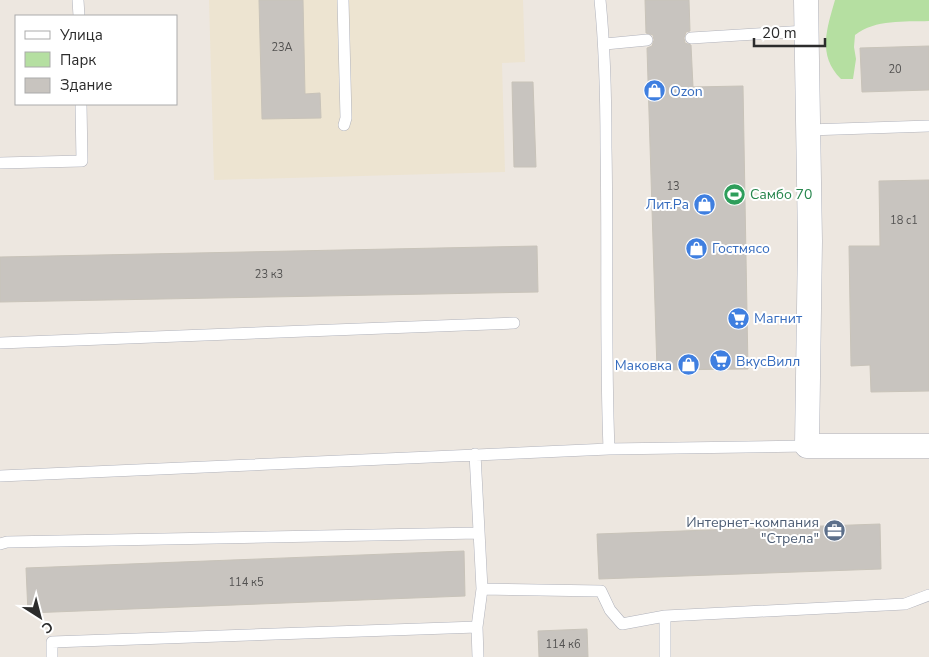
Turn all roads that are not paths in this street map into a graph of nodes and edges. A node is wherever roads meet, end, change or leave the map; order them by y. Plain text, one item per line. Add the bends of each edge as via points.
1 (78, 0) edge
2 (343, 0) edge
3 (600, 0) edge
4 (806, 0) edge
5 (78, 15) edge
6 (806, 31) junction
7 (690, 38) dead end
8 (647, 40) dead end
9 (605, 44) junction
10 (81, 105) edge
11 (344, 125) dead end
12 (929, 126) edge
13 (808, 130) junction
14 (0, 163) edge
15 (514, 324) dead end
16 (0, 343) edge
17 (808, 446) junction
18 (929, 446) edge
19 (609, 449) junction
20 (475, 454) junction
21 (0, 476) edge
22 (479, 533) junction
23 (0, 544) edge
24 (482, 589) junction
25 (929, 595) edge
26 (665, 616) junction
27 (477, 627) junction
28 (52, 657) edge
29 (478, 657) edge
30 (665, 657) edge

1 - 5 lane
2 - 11 lane
3 - 9 lane
4 - 6 street
6 - 7 lane
6 - 13 street
8 - 9 lane
9 - 19 lane
10 - 14 lane via 82,161
12 - 13 lane
13 - 17 street
15 - 16 lane
17 - 18 street
17 - 19 lane
19 - 20 lane
20 - 21 lane
20 - 22 lane
22 - 23 lane
22 - 24 lane
24 - 26 lane via 601,591 610,610 622,624
24 - 27 lane
25 - 26 lane via 905,604
26 - 30 lane
27 - 28 lane via 52,642
27 - 29 lane

